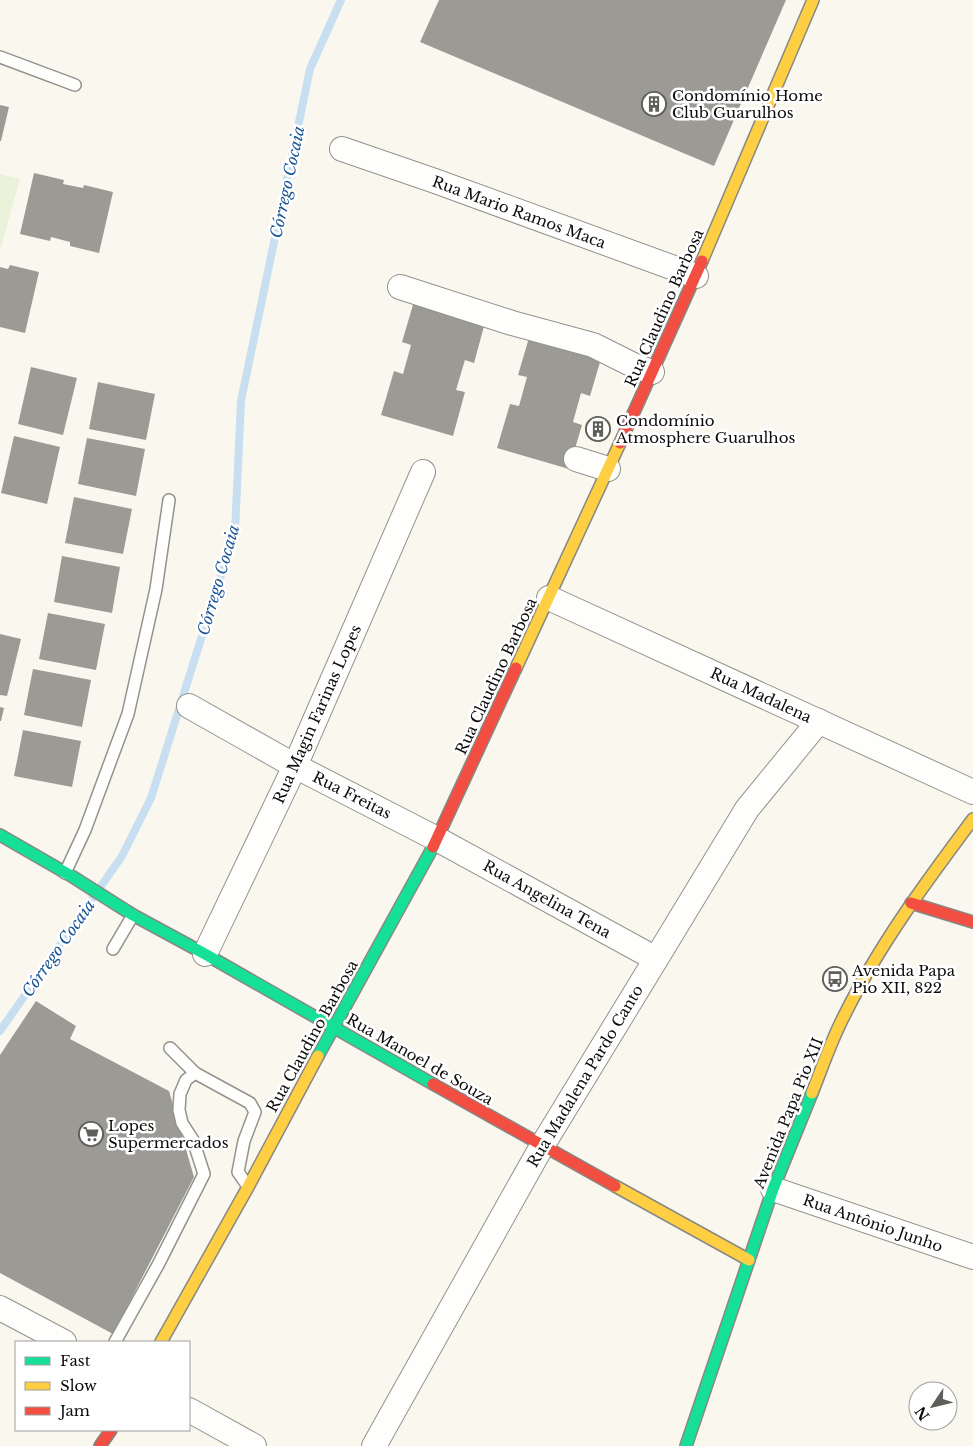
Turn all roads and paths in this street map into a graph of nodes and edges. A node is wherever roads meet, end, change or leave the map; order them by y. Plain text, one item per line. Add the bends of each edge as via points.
1 (813, 0) edge
2 (0, 57) edge
3 (75, 85) dead end
4 (342, 149) dead end
5 (696, 276) junction
6 (400, 287) dead end
7 (652, 372) junction
8 (576, 459) dead end
9 (608, 470) junction
10 (423, 472) dead end
11 (169, 500) dead end
12 (549, 598) junction
13 (189, 706) dead end
14 (819, 721) junction
15 (296, 766) junction
16 (973, 792) edge
17 (973, 819) edge
18 (0, 835) edge
19 (437, 839) junction
20 (69, 875) junction
21 (911, 903) junction
22 (133, 915) junction
23 (973, 922) edge
24 (113, 949) dead end
25 (205, 954) junction
26 (656, 960) junction
27 (334, 1027) junction
28 (170, 1048) dead end
29 (195, 1074) junction
30 (542, 1146) junction
31 (248, 1187) junction
32 (773, 1189) junction
33 (973, 1257) edge
34 (749, 1260) junction
35 (0, 1308) edge
36 (62, 1341) edge
37 (115, 1341) edge
38 (162, 1341) edge
39 (190, 1411) edge
40 (109, 1431) edge
41 (100, 1446) edge
42 (254, 1446) edge
43 (374, 1446) edge
44 (686, 1446) edge

1 - 5 street, Rua Claudino Barbosa
2 - 3 lane
4 - 5 street, Rua Mario Ramos Maca
5 - 7 street, Rua Claudino Barbosa
6 - 7 street via 593,345
7 - 9 street, Rua Claudino Barbosa
8 - 9 street
9 - 12 street, Rua Claudino Barbosa
10 - 15 street, Rua Magin Farinas Lopes
11 - 20 lane via 156,589 128,714
12 - 14 street, Rua Madalena
12 - 19 street, Rua Claudino Barbosa
13 - 15 street, Rua Freitas
14 - 16 street, Rua Madalena
14 - 26 street, Rua Madalena Pardo Canto via 747,809
15 - 19 street, Rua Freitas
15 - 25 street, Rua Magin Farinas Lopes
17 - 21 street, Avenida Papa Pio XII
18 - 20 street, Rua Manoel de Souza
19 - 26 street, Rua Angelina Tena
19 - 27 street, Rua Claudino Barbosa
20 - 22 street, Rua Manoel de Souza
21 - 23 street
21 - 32 street, Avenida Papa Pio XII via 843,1017
22 - 24 lane
22 - 25 street, Rua Manoel de Souza
25 - 27 street, Rua Manoel de Souza
26 - 30 street, Rua Madalena Pardo Canto
27 - 30 street, Rua Manoel de Souza
27 - 31 street, Rua Claudino Barbosa
28 - 29 lane
29 - 31 lane via 250,1103 255,1112 244,1141 238,1172
29 - 37 lane via 186,1080 180,1094 179,1110 204,1174
30 - 34 street, Rua Manoel de Souza
30 - 43 street, Rua Madalena Pardo Canto
31 - 38 street, Rua Claudino Barbosa
32 - 33 street, Rua Antônio Junho
32 - 34 street, Avenida Papa Pio XII
34 - 44 street, Avenida Papa Pio XII
35 - 36 street
39 - 42 street
40 - 41 street

